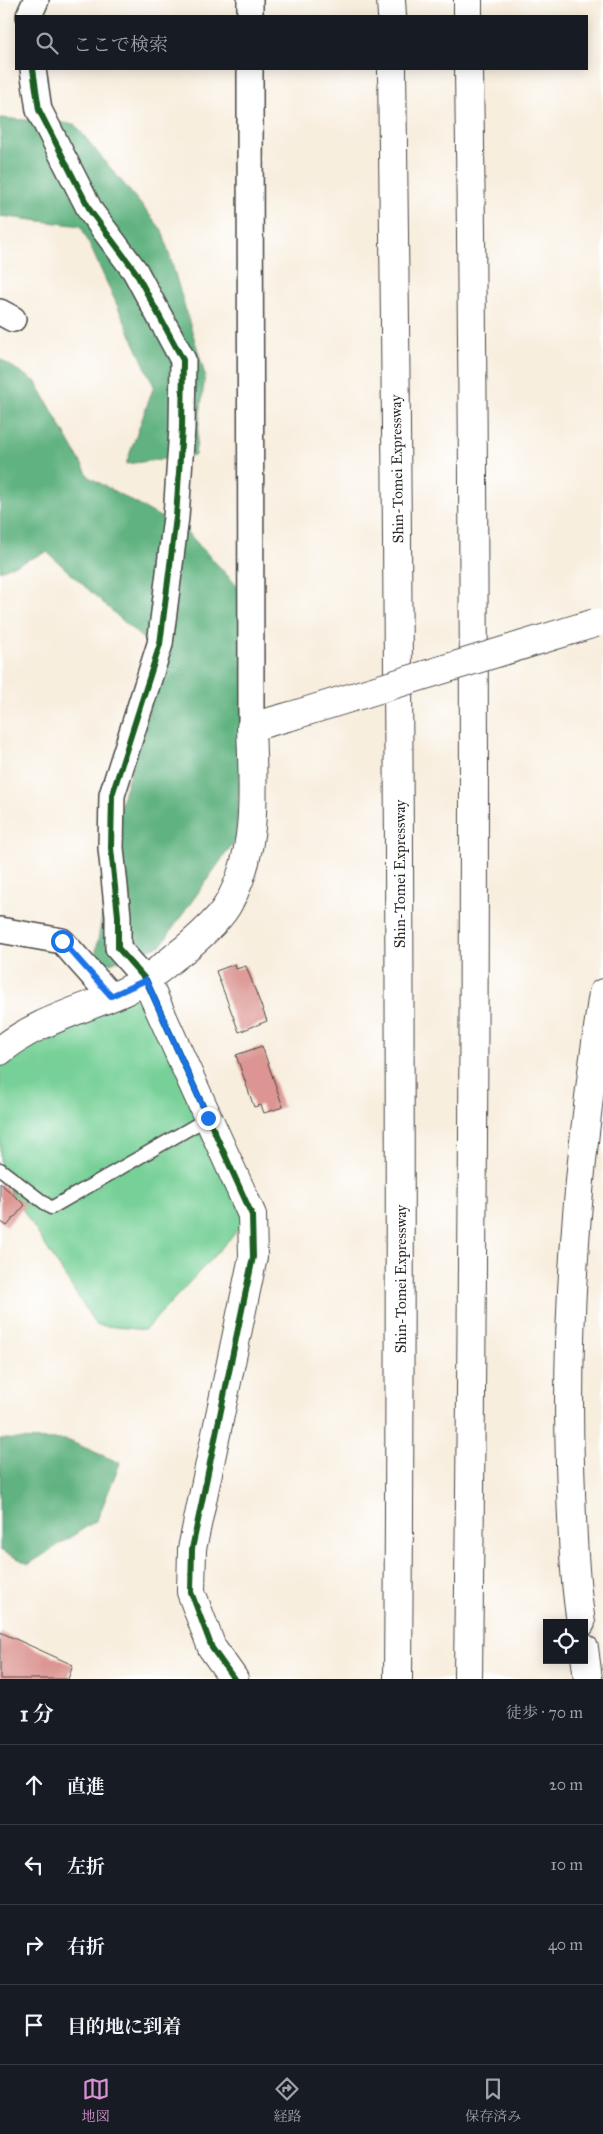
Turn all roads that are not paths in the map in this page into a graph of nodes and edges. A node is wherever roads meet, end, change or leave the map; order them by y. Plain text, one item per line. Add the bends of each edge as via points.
1 (36, 0) edge
2 (250, 0) edge
3 (392, 0) edge
4 (468, 0) edge
5 (29, 15) edge
6 (250, 15) edge
7 (392, 15) edge
8 (468, 15) edge
9 (34, 70) edge
10 (250, 70) edge
11 (392, 70) edge
12 (469, 70) edge
13 (599, 622) edge
14 (251, 727) junction
15 (0, 930) edge
16 (146, 980) junction
17 (603, 993) edge
18 (111, 996) junction
19 (0, 1051) edge
20 (208, 1118) junction
21 (0, 1169) edge
22 (580, 1619) edge
23 (586, 1664) edge
24 (234, 1679) edge
25 (398, 1679) edge
26 (468, 1679) edge
27 (588, 1679) edge

1 - 5 street
2 - 6 street
3 - 7 main road
4 - 8 main road
9 - 16 street via 39,110 86,204 135,271 183,360 176,517 160,644 112,795 111,848 118,948
10 - 14 street
11 - 25 main road, Shin-Tomei Expressway via 400,782
12 - 26 main road via 474,786
13 - 14 main road, bridge
14 - 16 main road via 251,835 242,872 227,907 189,946
15 - 18 street via 62,941
16 - 18 main road
16 - 20 main road
17 - 22 main road via 586,1104 573,1258 569,1356 573,1567
18 - 19 main road via 66,1012 15,1038
20 - 21 lane via 51,1208
20 - 24 main road via 252,1215 253,1257 192,1549 191,1592 212,1648
23 - 27 main road

